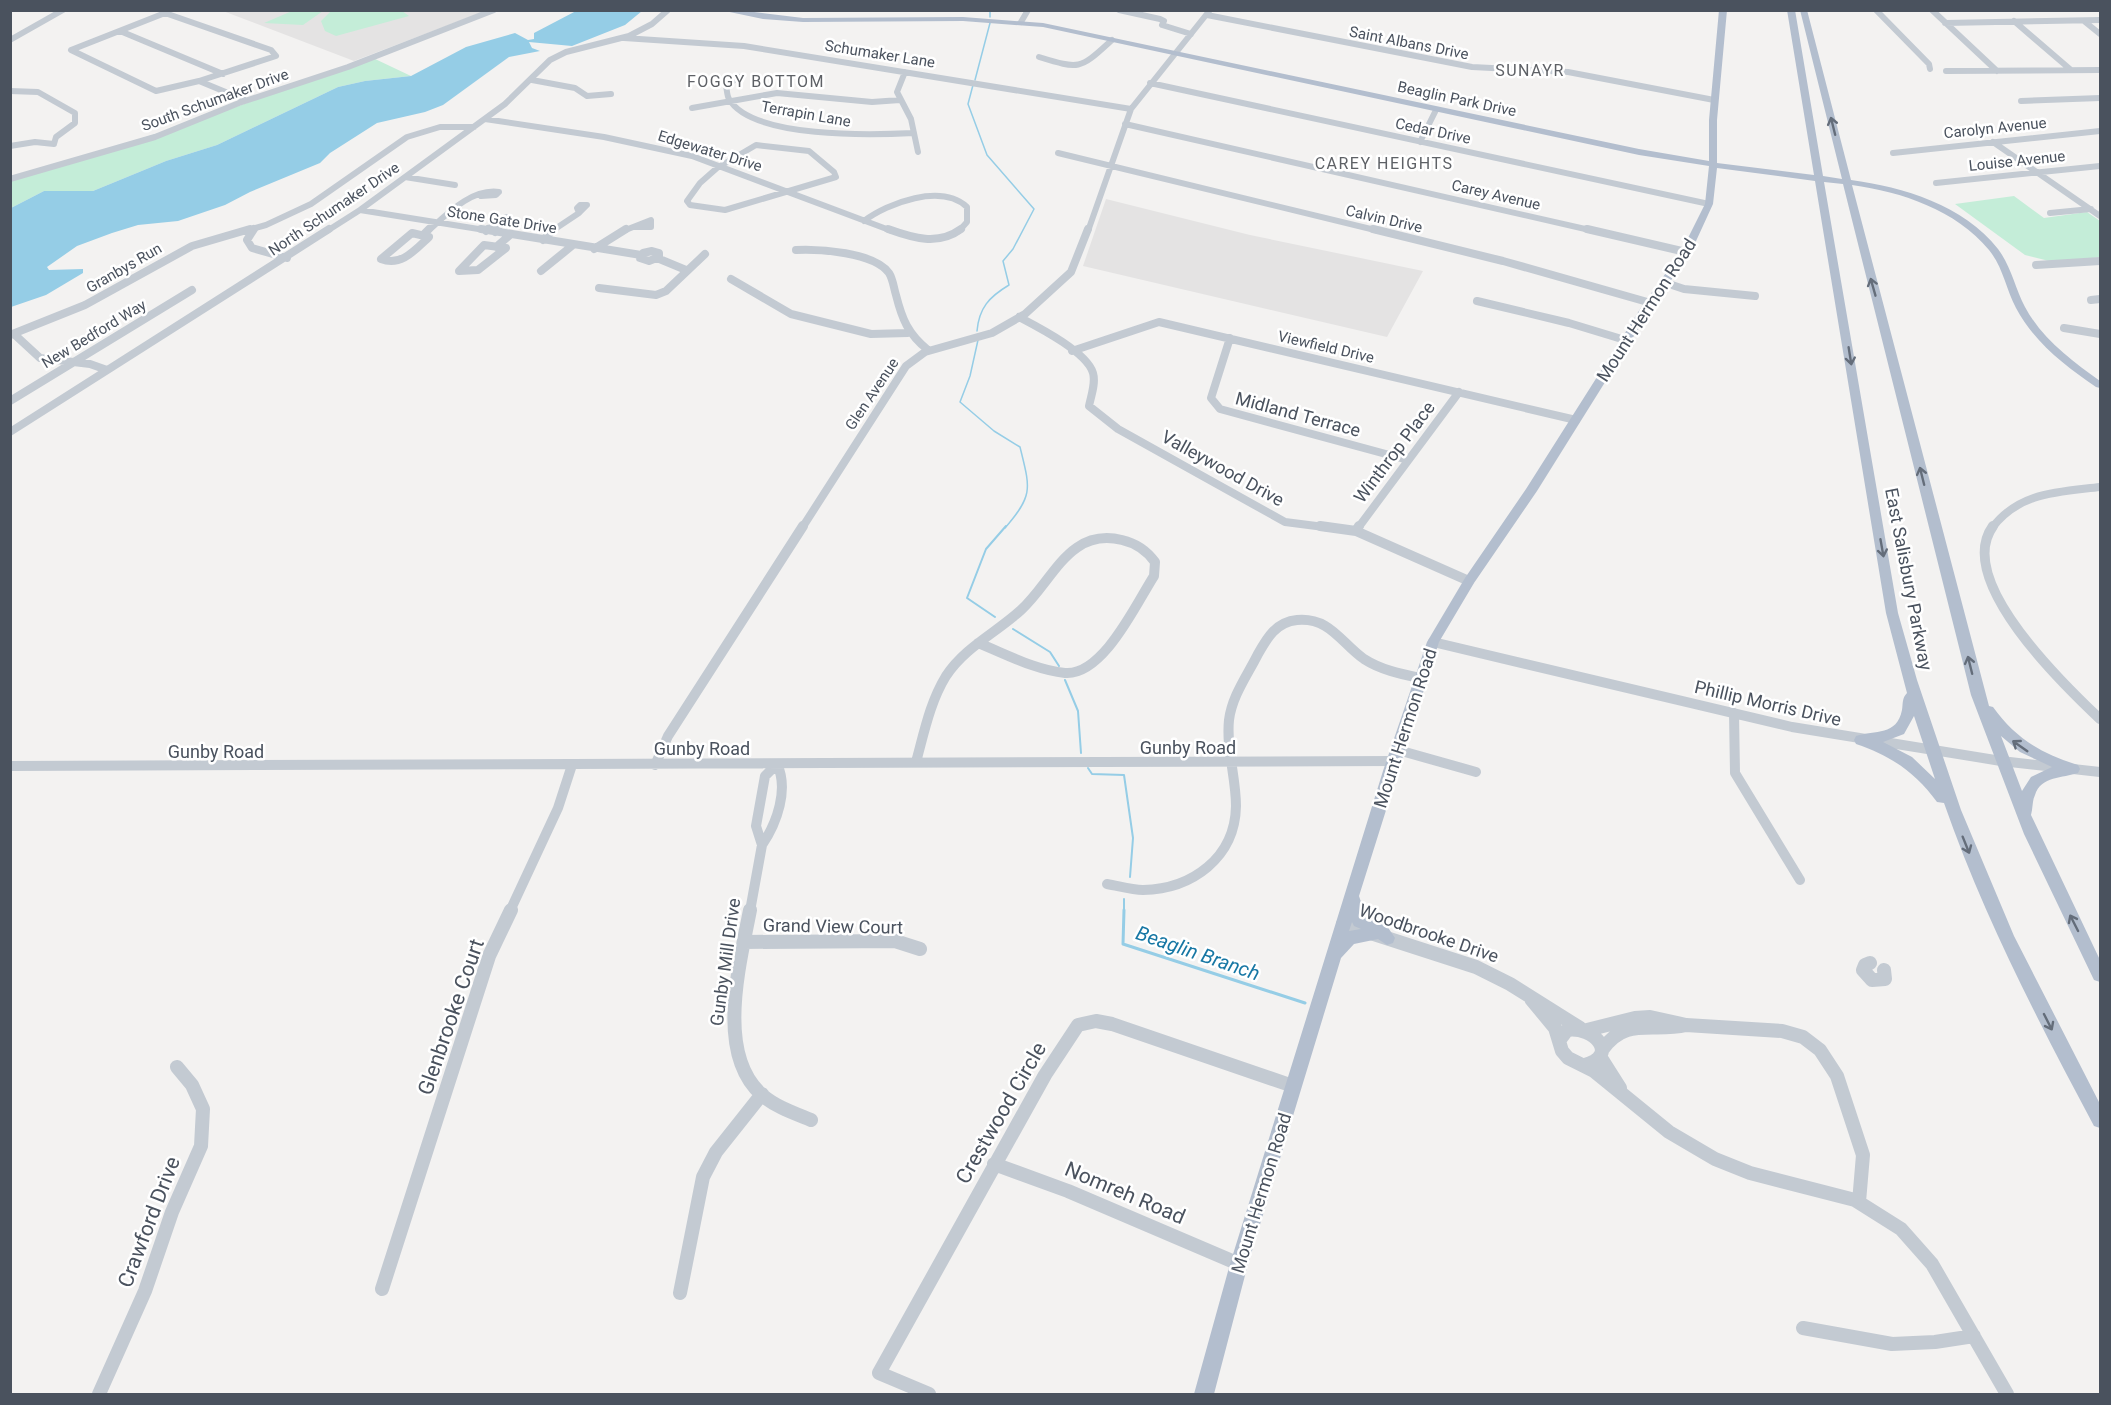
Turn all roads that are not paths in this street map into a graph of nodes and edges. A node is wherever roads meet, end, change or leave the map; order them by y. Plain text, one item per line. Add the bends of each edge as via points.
1 (63, 10) edge
2 (494, 10) edge
3 (668, 10) edge
4 (723, 10) edge
5 (1028, 10) edge
6 (1119, 10) edge
7 (1723, 10) edge
8 (1790, 10) edge
9 (1805, 10) edge
10 (1876, 10) edge
11 (1932, 10) edge
12 (1209, 13) edge
13 (2100, 20) edge
14 (2014, 21) junction
15 (2084, 21) junction
16 (1021, 22) junction
17 (1945, 22) junction
18 (120, 31) junction
19 (2100, 33) edge
20 (1191, 34) junction
21 (624, 38) junction
22 (10, 40) edge
23 (1112, 40) junction
24 (1175, 53) junction
25 (1039, 57) dead end
26 (1930, 69) dead end
27 (2071, 70) junction
28 (2100, 70) edge
29 (1997, 71) junction
30 (905, 72) junction
31 (1946, 72) dead end
32 (913, 73) junction
33 (223, 74) junction
34 (738, 77) dead end
35 (532, 80) junction
36 (199, 81) junction
37 (1150, 83) junction
38 (897, 90) junction
39 (10, 91) edge
40 (611, 94) dead end
41 (2100, 98) edge
42 (245, 100) junction
43 (900, 100) junction
44 (1714, 100) junction
45 (730, 101) junction
46 (2021, 101) dead end
47 (692, 108) dead end
48 (1131, 109) junction
49 (1436, 110) junction
50 (485, 119) junction
51 (1125, 124) junction
52 (474, 127) junction
53 (2100, 131) edge
54 (914, 133) junction
55 (59, 135) junction
56 (1712, 140) junction
57 (1814, 141) junction
58 (35, 142) junction
59 (1420, 142) junction
60 (1993, 142) junction
61 (54, 144) junction
62 (10, 146) edge
63 (918, 152) dead end
64 (1058, 153) dead end
65 (1712, 153) junction
66 (1893, 153) dead end
67 (1674, 159) junction
68 (1842, 162) junction
69 (63, 163) junction
70 (720, 165) junction
71 (1712, 165) junction
72 (2100, 166) edge
73 (1110, 167) junction
74 (1738, 168) junction
75 (2039, 173) junction
76 (1781, 174) junction
77 (405, 177) junction
78 (10, 179) edge
79 (1820, 179) junction
80 (1713, 183) junction
81 (1936, 183) dead end
82 (455, 185) dead end
83 (1841, 189) junction
84 (788, 191) junction
85 (1903, 193) junction
86 (481, 196) dead end
87 (1709, 204) junction
88 (1852, 204) junction
89 (2100, 208) edge
90 (2090, 209) junction
91 (360, 210) junction
92 (579, 213) dead end
93 (2050, 213) dead end
94 (1826, 216) junction
95 (2100, 216) edge
96 (1855, 217) junction
97 (864, 221) junction
98 (437, 222) junction
99 (635, 227) dead end
100 (254, 229) junction
101 (423, 235) junction
102 (510, 235) junction
103 (543, 240) junction
104 (573, 245) junction
105 (496, 247) junction
106 (594, 249) junction
107 (796, 250) dead end
108 (1686, 252) junction
109 (705, 254) dead end
110 (287, 258) junction
111 (2100, 261) edge
112 (2036, 265) dead end
113 (686, 270) junction
114 (542, 271) dead end
115 (731, 279) dead end
116 (1666, 283) junction
117 (598, 288) dead end
118 (192, 290) dead end
119 (1755, 296) dead end
120 (1477, 301) dead end
121 (1651, 303) junction
122 (1019, 316) junction
123 (2064, 328) dead end
124 (908, 333) junction
125 (12, 334) edge
126 (2100, 334) edge
127 (1230, 338) junction
128 (1625, 340) junction
129 (928, 350) junction
130 (1072, 351) junction
131 (74, 363) junction
132 (107, 370) junction
133 (2100, 385) edge
134 (1459, 392) junction
135 (10, 402) edge
136 (1576, 420) junction
137 (10, 432) edge
138 (1408, 460) junction
139 (2100, 487) edge
140 (1356, 531) junction
141 (1469, 581) junction
142 (1433, 642) junction
143 (978, 643) junction
144 (1420, 678) junction
145 (1911, 688) junction
146 (1978, 695) junction
147 (1734, 713) junction
148 (2100, 718) edge
149 (1861, 740) junction
150 (1931, 751) junction
151 (1396, 756) junction
152 (2001, 761) junction
153 (916, 762) junction
154 (1233, 763) junction
155 (777, 764) junction
156 (573, 765) junction
157 (655, 765) junction
158 (10, 766) edge
159 (2073, 769) junction
160 (1476, 772) dead end
161 (2100, 772) edge
162 (1953, 813) junction
163 (2025, 818) junction
164 (762, 845) junction
165 (1800, 880) dead end
166 (1107, 884) dead end
167 (1353, 895) junction
168 (1343, 924) junction
169 (1380, 936) junction
170 (744, 942) junction
171 (920, 949) dead end
172 (1333, 958) junction
173 (1870, 963) dead end
174 (1884, 970) dead end
175 (2100, 975) edge
176 (1531, 999) junction
177 (1686, 1025) junction
178 (1583, 1029) junction
179 (1560, 1038) junction
180 (1602, 1054) junction
181 (1585, 1065) junction
182 (177, 1066) dead end
183 (1293, 1086) junction
184 (762, 1094) junction
185 (1632, 1102) junction
186 (811, 1120) dead end
187 (2100, 1120) edge
188 (994, 1164) junction
189 (1859, 1202) junction
190 (1239, 1264) junction
191 (382, 1289) dead end
192 (680, 1293) dead end
193 (1803, 1328) dead end
194 (1974, 1336) junction
195 (99, 1395) edge
196 (929, 1395) edge
197 (1204, 1395) edge
198 (2007, 1395) edge

1 - 22 street
2 - 42 street, South Schumaker Drive via 356,64
3 - 21 street, North Schumaker Drive via 646,28
4 - 16 main road, Beaglin Park Drive via 807,22
5 - 16 street
6 - 20 street via 1160,19 1165,28
7 - 44 main road, Mount Hermon Road
8 - 57 main road, East Salisbury Parkway
68 -> 9 main road, East Salisbury Parkway
10 - 26 street
11 - 17 street
12 - 20 street, Glen Avenue
12 - 44 street, Saint Albans Drive via 1472,67 1568,72
13 - 15 street
14 - 15 street
14 - 17 street
14 - 27 street
15 - 19 street
16 - 23 main road, Beaglin Park Drive
17 - 29 street
18 - 33 street
18 - 33 street via 165,13 275,53 270,60
18 - 36 street via 71,50 156,91
20 - 24 street, Glen Avenue
21 - 30 street, Schumaker Lane via 744,46
21 - 35 street, North Schumaker Drive via 566,52 550,60
23 - 24 main road, Beaglin Park Drive
23 - 25 street via 1086,64 1066,65
24 - 37 street, Glen Avenue
24 - 49 main road, Beaglin Park Drive
27 - 28 street
27 - 29 street
29 - 31 street
30 - 32 street, Schumaker Lane
30 - 38 street
32 - 38 street
32 - 48 street, Schumaker Lane
33 - 36 street
34 - 45 street via 726,86
35 - 40 street via 575,88 587,96
35 - 50 street, North Schumaker Drive
36 - 42 street
37 - 48 street, Glen Avenue
37 - 59 street, Cedar Drive
38 - 43 street
39 - 55 street via 38,92 75,113 75,123
41 - 46 street
42 - 69 street, South Schumaker Drive via 155,137
43 - 45 street via 850,102 788,93
43 - 54 street
44 - 56 main road, Mount Hermon Road
45 - 47 street
45 - 54 street, Terrapin Lane via 754,119 800,128 854,136
48 - 51 street, Glen Avenue
49 - 59 street
49 - 67 main road, Beaglin Park Drive
50 - 52 street, North Schumaker Drive
50 - 70 street, Edgewater Drive via 654,147
51 - 73 street, Glen Avenue
51 - 108 street, Carey Avenue
52 - 77 street, North Schumaker Drive
52 - 100 street, Granbys Run via 440,128 407,138 311,204
53 - 60 street, Carolyn Avenue
54 - 63 street
55 - 58 street
55 - 61 street
56 - 65 main road, Mount Hermon Road
56 - 67 main road via 1708,154 1695,159
57 - 76 main road via 1810,144 1810,168
57 - 79 main road, East Salisbury Parkway
57 - 83 main road via 1829,174
58 - 61 street
58 - 62 street
59 - 87 street, Cedar Drive
60 - 66 street, Carolyn Avenue
60 - 75 street
61 - 69 street
64 - 73 street, Calvin Drive
65 - 71 main road, Mount Hermon Road
65 - 74 main road via 1723,163
67 - 71 main road, Beaglin Park Drive
68 - 83 main road, East Salisbury Parkway
68 - 85 main road via 1865,181
69 - 78 street, South Schumaker Drive
70 - 84 street, Edgewater Drive
70 - 84 street via 693,191 687,201 690,205 725,210
70 - 84 street via 756,145 766,144 809,151 836,177
71 - 74 main road, Beaglin Park Drive
71 - 80 main road, Mount Hermon Road
72 - 75 street, Louise Avenue
73 - 121 street, Calvin Drive via 1503,261
73 - 122 street, Glen Avenue via 1071,274
74 - 76 main road, Beaglin Park Drive
74 - 80 main road via 1720,173
75 - 81 street, Louise Avenue
75 - 90 street
76 - 79 main road, Beaglin Park Drive
76 - 94 main road via 1816,191
77 - 82 street
77 - 91 street, North Schumaker Drive
79 - 83 main road
79 - 94 main road, East Salisbury Parkway
80 - 87 main road, Mount Hermon Road
83 - 85 main road
83 - 88 main road, East Salisbury Parkway
83 - 96 main road
84 - 97 street, Edgewater Drive
85 - 88 main road via 1864,192
85 - 133 main road via 1949,212 1983,237 2003,261 2020,305 2037,331 2065,359
86 - 98 street via 456,205
87 - 108 main road, Mount Hermon Road
88 - 96 main road, East Salisbury Parkway
89 - 90 street
90 - 93 street
90 - 95 street
91 - 98 street, Stone Gate Drive
91 - 110 street, North Schumaker Drive
92 - 103 street
94 -> 145 main road, East Salisbury Parkway via 1892,613
146 -> 96 main road, East Salisbury Parkway
97 - 97 street, Edgewater Drive via 879,211 924,197 948,197 964,205 969,219 962,232 938,240 918,239
98 - 101 street
98 - 102 street, Stone Gate Drive
99 - 106 street via 617,233
100 - 110 street via 247,240 252,248
100 - 125 street, Granbys Run via 192,246 94,301
101 - 101 street via 412,233 381,259 399,262 429,237
102 - 103 street, Stone Gate Drive
102 - 105 street
103 - 104 street, Stone Gate Drive
104 - 106 street, Stone Gate Drive
104 - 114 street
105 - 105 street via 506,248 473,273 459,271 484,245
106 - 113 street, Stone Gate Drive via 641,255 655,251 660,255 657,258
107 - 124 street via 811,249 881,266 891,277
108 - 116 main road, Mount Hermon Road
109 - 113 street
110 - 132 street, North Schumaker Drive
111 - 112 street
113 - 117 street via 666,291 656,295
115 - 124 street via 791,314 871,334
116 - 119 street via 1684,289
116 - 121 main road, Mount Hermon Road
118 - 131 street, New Bedford Way
120 - 128 street
121 - 128 main road, Mount Hermon Road
122 - 129 street, Glen Avenue via 993,333
122 - 130 street, Valleywood Drive
123 - 126 street
124 - 129 street
125 - 131 street via 40,358
127 - 130 street, Viewfield Drive via 1151,322
127 - 134 street, Viewfield Drive
127 - 138 street, Midland Terrace via 1211,398 1220,409
128 - 136 main road, Mount Hermon Road
129 - 157 street, Glen Avenue via 902,372 668,736
130 - 140 street, Valleywood Drive via 1090,368 1094,380 1089,406 1107,422 1285,522
131 - 132 street
131 - 135 street, New Bedford Way
132 - 137 street, North Schumaker Drive
134 - 136 street, Viewfield Drive
134 - 138 street, Winthrop Place
136 - 141 main road, Mount Hermon Road
138 - 140 street, Winthrop Place
139 - 148 street via 2042,495 2012,507 1992,526 1985,540 1984,556 1994,587 2028,643
140 - 141 street, Valleywood Drive
141 - 142 main road, Mount Hermon Road
142 - 144 main road, Mount Hermon Road
142 - 147 street, Phillip Morris Drive
143 - 143 street via 1027,603 1071,549 1082,542 1103,537 1123,540 1143,550 1155,562 1154,576 1104,654 1088,668 1066,673 1052,671
143 - 153 street via 953,667 939,690
144 - 151 main road, Mount Hermon Road
144 - 154 street via 1372,664 1322,622 1283,623 1273,630 1233,703 1228,723
145 - 149 main road via 1909,715 1901,729 1887,737
145 - 150 main road, East Salisbury Parkway
146 - 152 main road, East Salisbury Parkway
159 -> 146 main road via 2034,755 2012,740
147 - 149 street, Phillip Morris Drive
147 - 165 street via 1735,773
149 - 150 street, Phillip Morris Drive
149 - 162 main road via 1890,750 1917,767
150 - 152 street, Phillip Morris Drive
150 - 162 main road, East Salisbury Parkway
151 - 154 street, Gunby Road
151 - 160 street, Gunby Road
151 - 167 main road, Mount Hermon Road
152 - 159 street, Phillip Morris Drive
152 - 163 main road, East Salisbury Parkway
153 - 154 street, Gunby Road
153 - 155 street, Gunby Road
154 - 166 street via 1234,831 1230,845 1216,863 1198,875 1159,888 1141,890
155 - 157 street, Gunby Road
155 - 164 street, Gunby Mill Drive via 783,777 775,826
155 - 164 street, Gunby Mill Drive via 765,776 756,826
156 - 157 street, Gunby Road
156 - 158 street, Gunby Road
156 - 191 street, Glenbrooke Court via 558,808 489,956
159 - 161 street, Phillip Morris Drive
159 - 163 main road via 2045,773 2031,784
162 -> 187 main road, East Salisbury Parkway via 2020,966
175 -> 163 main road, East Salisbury Parkway
164 - 170 street, Gunby Mill Drive
167 - 168 main road, Mount Hermon Road
167 - 169 main road via 1359,921 1381,931
168 - 169 street, Woodbrooke Drive
168 - 172 main road, Mount Hermon Road
169 - 172 main road via 1349,938
169 - 176 street, Woodbrooke Drive via 1470,965
170 - 171 street, Grand View Court via 895,941
170 - 184 street, Gunby Mill Drive via 733,1038 746,1074
172 - 183 main road, Mount Hermon Road
173 - 174 street via 1863,970 1869,979 1883,981
176 - 178 street, Woodbrooke Drive
176 - 179 street, Woodbrooke Drive via 1550,1019
177 - 178 street via 1675,1020 1637,1017 1602,1029
177 - 180 street via 1633,1027 1613,1036
177 - 189 street via 1782,1030 1803,1037 1820,1050 1837,1076 1863,1155
178 - 179 street via 1567,1030
178 - 180 street, Woodbrooke Drive via 1598,1040
179 - 181 street, Woodbrooke Drive via 1568,1058
180 - 181 street via 1597,1062
180 - 185 street, Woodbrooke Drive
181 - 185 street, Woodbrooke Drive
182 - 195 street, Crawford Drive via 192,1085 203,1109 201,1146 172,1212 145,1291
183 - 188 street, Crestwood Circle via 1112,1024 1096,1021 1078,1025
183 - 190 main road, Mount Hermon Road
184 - 186 street, Gunby Mill Drive
184 - 192 street via 716,1152 703,1178
185 - 189 street, Woodbrooke Drive via 1669,1132 1716,1159 1786,1185
188 - 190 street, Nomreh Road
188 - 196 street, Crestwood Circle via 879,1373
189 - 194 street, Woodbrooke Drive via 1888,1219 1921,1250
190 - 197 main road, Mount Hermon Road
193 - 194 street via 1892,1344
194 - 198 street, Woodbrooke Drive

